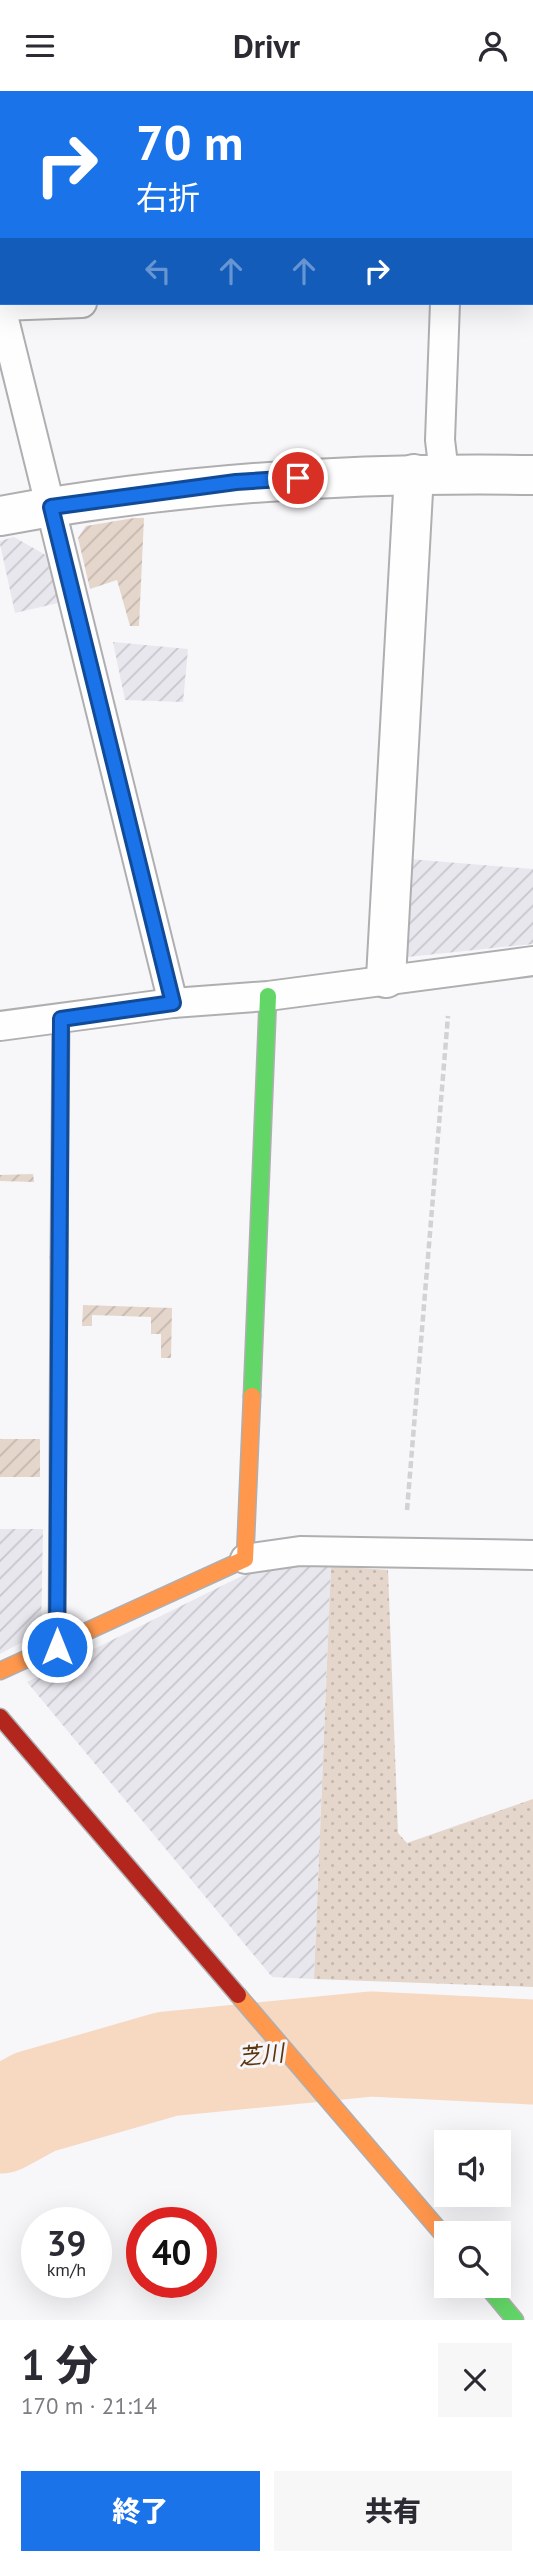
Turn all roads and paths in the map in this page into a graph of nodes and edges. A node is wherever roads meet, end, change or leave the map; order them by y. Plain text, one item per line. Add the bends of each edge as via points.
1 (0, 305) edge
2 (445, 305) edge
3 (429, 474) junction
4 (533, 475) edge
5 (51, 507) junction
6 (0, 516) edge
7 (533, 961) edge
8 (452, 970) junction
9 (386, 978) junction
10 (268, 996) junction
11 (173, 1003) junction
12 (61, 1019) junction
13 (0, 1026) edge
14 (403, 1555) junction
15 (533, 1555) edge
16 (245, 1559) junction
17 (57, 1647) junction
18 (0, 1671) edge
19 (0, 1717) edge
20 (434, 2224) edge
21 (497, 2298) edge
22 (515, 2320) edge

1 - 5 lane
2 - 3 lane via 440,440
3 - 4 street
3 - 5 street via 236,482
3 - 9 street
5 - 6 street
5 - 11 lane
7 - 8 lane
8 - 9 lane
8 - 14 path
9 - 10 lane
10 - 11 lane
10 - 16 street
11 - 12 lane
12 - 13 lane
12 - 17 street
14 - 15 lane
14 - 16 lane via 300,1551
16 - 17 street
17 - 18 street
19 - 20 street
21 - 22 street

